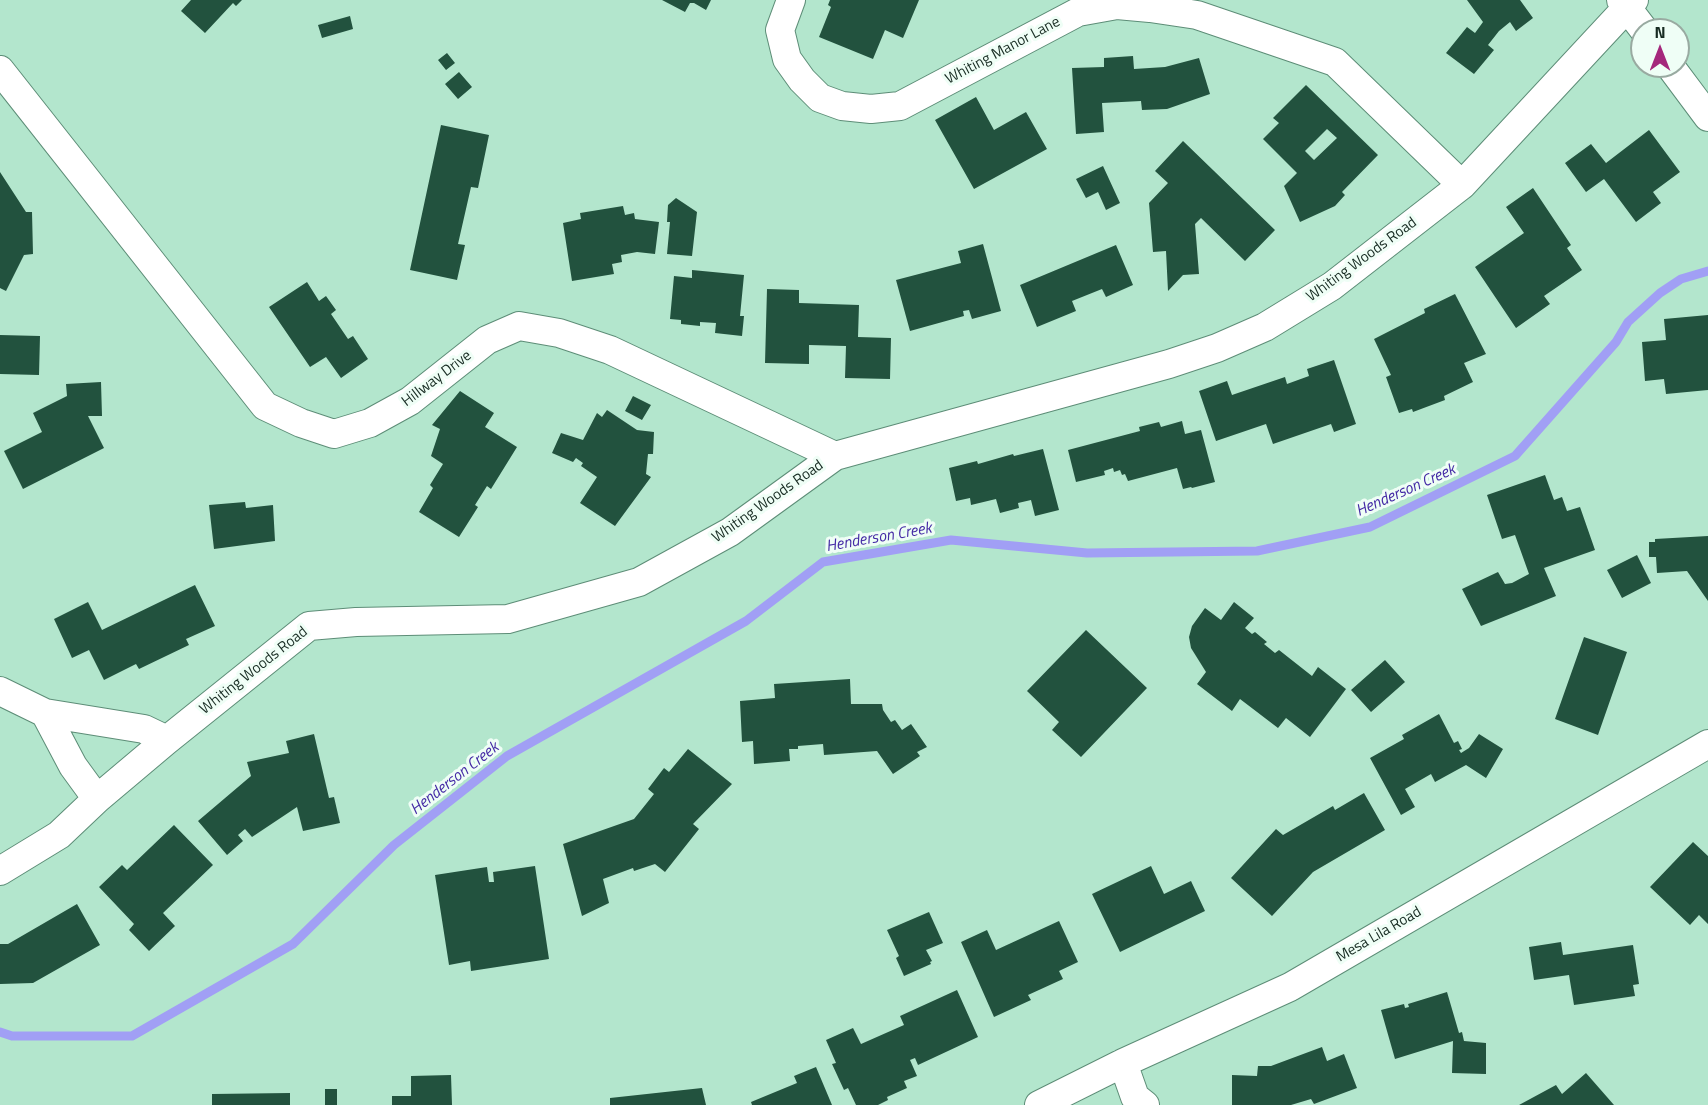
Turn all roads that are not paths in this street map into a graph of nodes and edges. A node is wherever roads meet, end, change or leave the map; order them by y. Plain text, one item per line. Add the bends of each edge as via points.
1 (791, 0) edge
2 (1631, 9) edge
3 (0, 69) edge
4 (1679, 78) edge
5 (1708, 117) edge
6 (1462, 185) junction
7 (835, 456) junction
8 (0, 691) edge
9 (45, 713) junction
10 (167, 740) junction
11 (1708, 744) edge
12 (97, 799) junction
13 (0, 871) edge
14 (1122, 1063) junction
15 (1039, 1105) edge
16 (1145, 1105) edge

1 - 6 street, Whiting Manor Lane via 780,30 788,59 802,81 820,98 871,110 900,106 1078,12 1118,5 1197,15 1335,62
2 - 6 street, Whiting Woods Road
3 - 7 street, Hillway Drive via 265,405 302,423 334,435 370,423 410,401 487,340 519,326 559,333 610,350
4 - 5 street
6 - 7 street, Whiting Woods Road via 1332,286 1264,327 1217,348
7 - 10 street, Whiting Woods Road via 730,532 639,582 508,619 309,626
8 - 9 street
9 - 10 street via 144,729
9 - 12 street via 73,766
10 - 12 street, Whiting Woods Road
11 - 14 street, Mesa Lila Road via 1290,987
12 - 13 street, Whiting Woods Road via 58,835
14 - 15 street, Mesa Lila Road
14 - 16 street via 1135,1097

